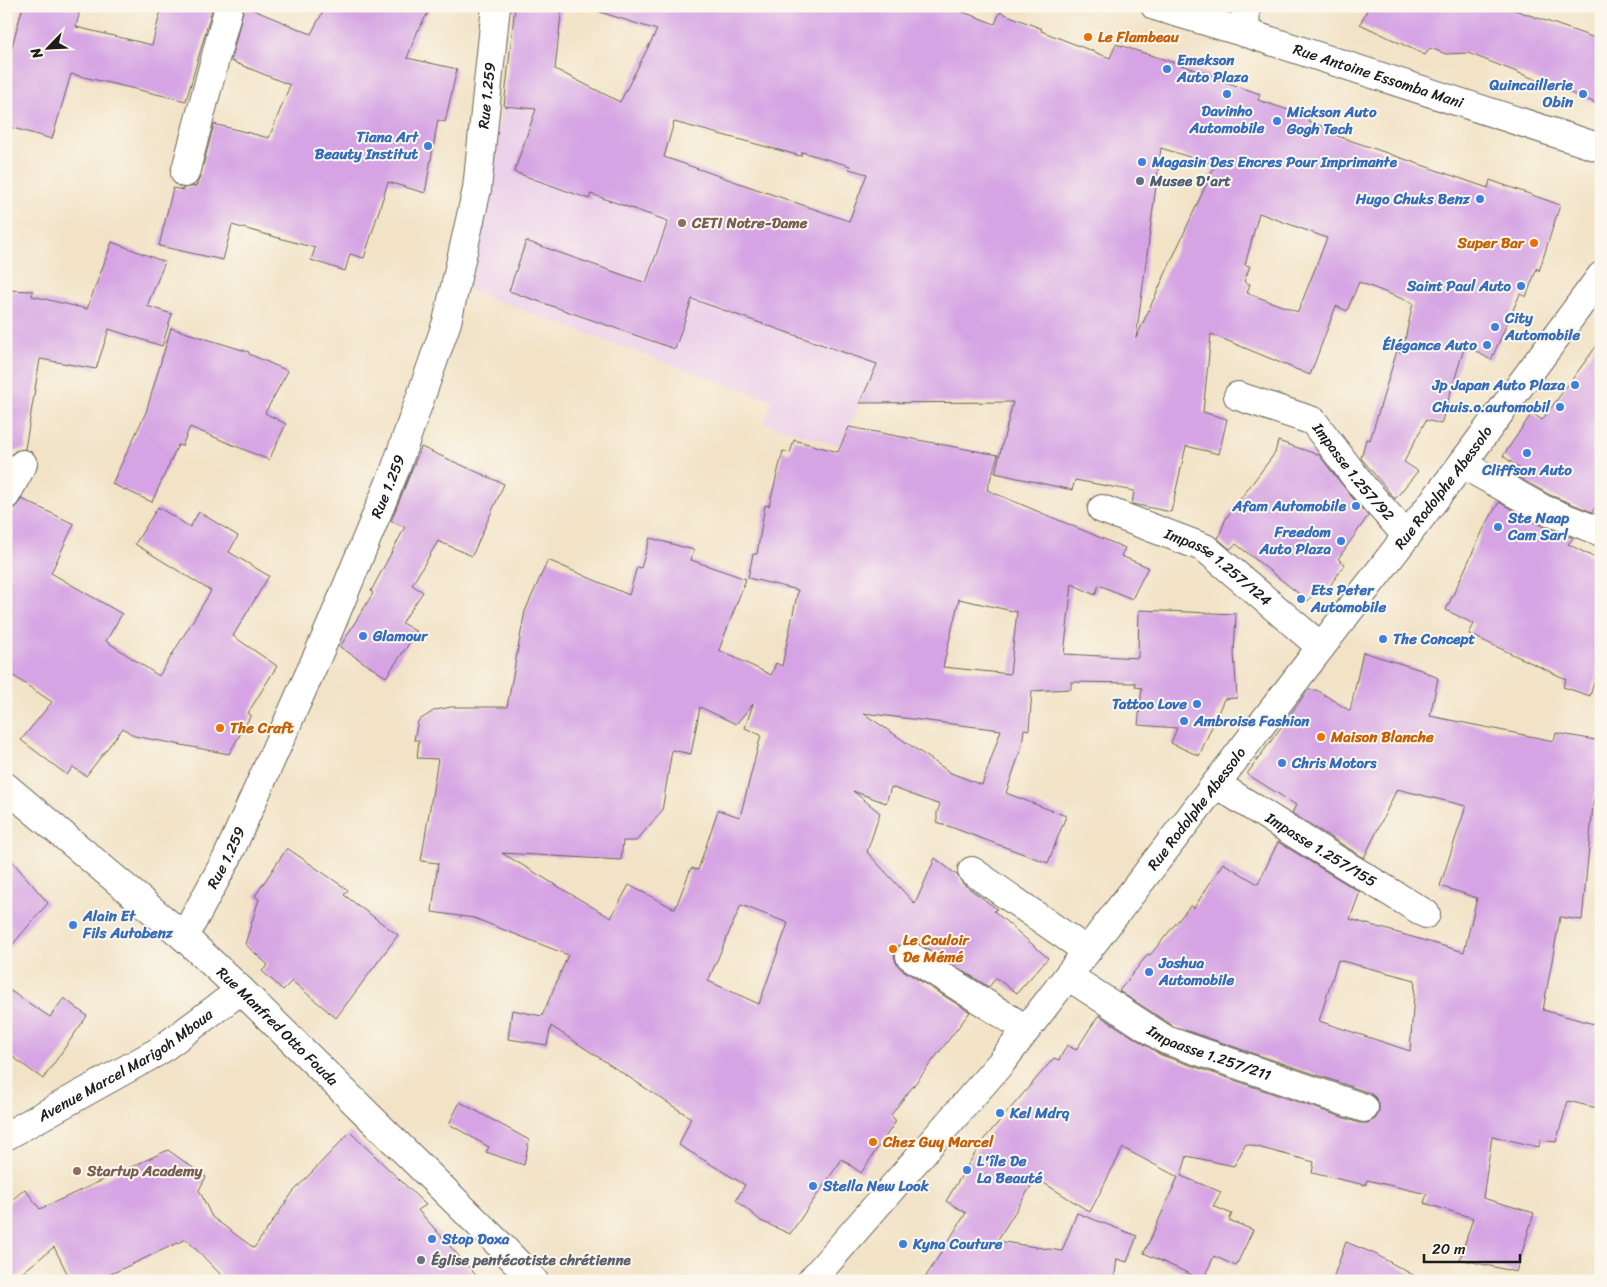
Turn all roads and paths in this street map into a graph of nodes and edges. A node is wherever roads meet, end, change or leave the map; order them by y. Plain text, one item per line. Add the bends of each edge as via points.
1 (229, 6) edge
2 (496, 6) edge
3 (1155, 6) edge
4 (1245, 19) edge
5 (1601, 148) edge
6 (185, 172) dead end
7 (1601, 276) edge
8 (1238, 396) dead end
9 (23, 464) dead end
10 (1462, 464) junction
11 (6, 496) edge
12 (1102, 509) dead end
13 (1601, 532) edge
14 (1407, 536) junction
15 (1321, 648) junction
16 (1216, 784) junction
17 (6, 787) edge
18 (972, 870) dead end
19 (1426, 914) dead end
20 (184, 937) junction
21 (1087, 950) junction
22 (910, 956) dead end
23 (1068, 976) junction
24 (241, 990) junction
25 (1026, 1029) junction
26 (1364, 1108) dead end
27 (12, 1129) edge
28 (534, 1281) edge
29 (811, 1281) edge

1 - 6 street
2 - 20 street, Rue 1.259 via 477,190 447,322 395,470 329,630 227,858
3 - 4 street, Rue Antoine Essomba Mani
4 - 5 street, Rue Antoine Essomba Mani
7 - 10 street, Rue Rodolphe Abessolo
8 - 14 street, Impasse 1.257/92 via 1313,421 1363,487
9 - 11 street
10 - 13 street via 1543,509
10 - 14 street, Rue Rodolphe Abessolo
12 - 15 street, Impasse 1.257/124 via 1205,548
14 - 15 street, Rue Rodolphe Abessolo
15 - 16 street, Rue Rodolphe Abessolo
16 - 19 street, Impasse 1.257/155
16 - 21 street, Rue Rodolphe Abessolo
17 - 20 street, Rue Manfred Otto Fouda
18 - 21 street
20 - 24 street, Rue Manfred Otto Fouda
21 - 23 street, Rue Rodolphe Abessolo
22 - 25 street
23 - 25 street, Rue Rodolphe Abessolo
23 - 26 street, Impaasse 1.257/211 via 1166,1040
24 - 27 street, Avenue Marcel Marigoh Mboua via 159,1050
24 - 28 street, Rue Manfred Otto Fouda
25 - 29 street, Rue Rodolphe Abessolo via 1000,1064

